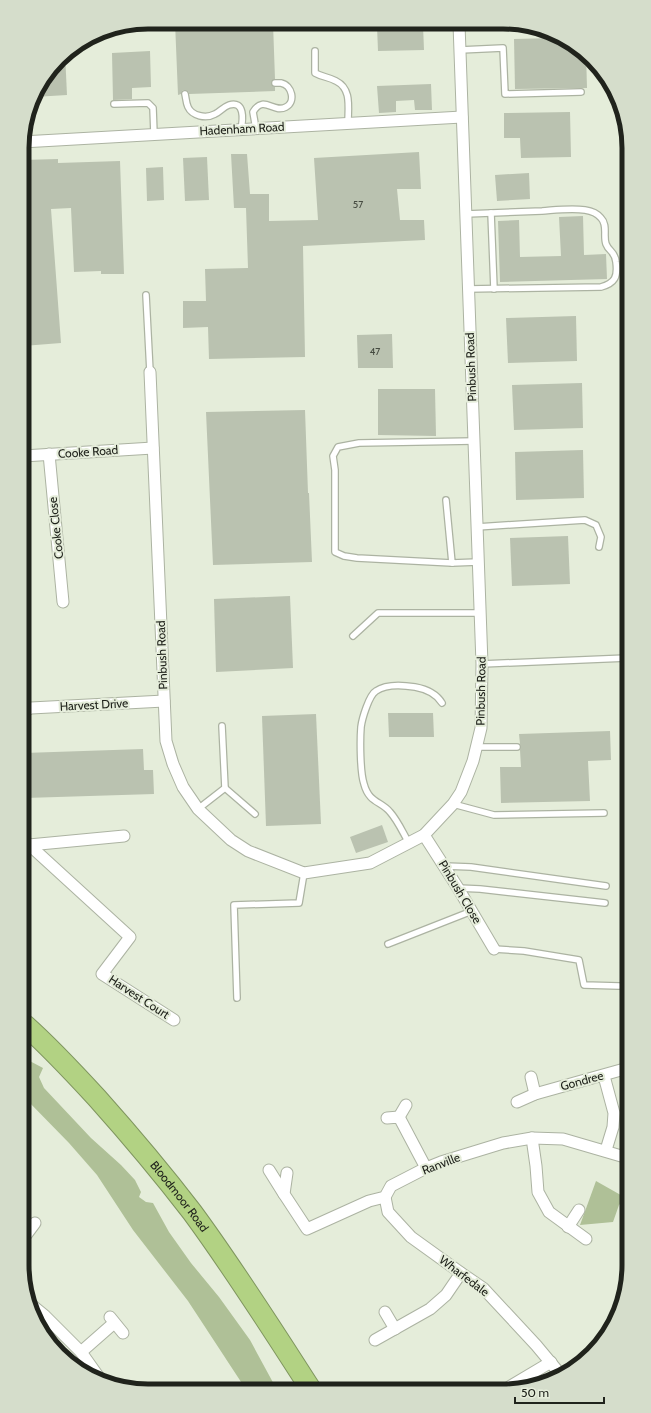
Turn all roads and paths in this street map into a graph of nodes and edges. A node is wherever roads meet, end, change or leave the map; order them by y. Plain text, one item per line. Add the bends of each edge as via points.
1 (459, 29) edge
2 (460, 50) junction
3 (315, 51) dead end
4 (275, 83) dead end
5 (581, 92) dead end
6 (185, 94) dead end
7 (114, 104) dead end
8 (462, 117) junction
9 (348, 123) junction
10 (256, 128) junction
11 (242, 129) junction
12 (154, 134) junction
13 (29, 142) edge
14 (491, 213) junction
15 (465, 214) junction
16 (468, 289) junction
17 (494, 289) junction
18 (146, 295) dead end
19 (150, 372) joint
20 (474, 441) junction
21 (154, 448) junction
22 (49, 454) junction
23 (29, 456) edge
24 (446, 500) dead end
25 (477, 527) junction
26 (599, 547) dead end
27 (452, 562) junction
28 (478, 562) junction
29 (63, 602) dead end
30 (480, 613) junction
31 (353, 636) dead end
32 (622, 658) edge
33 (482, 664) junction
34 (164, 701) junction
35 (442, 704) dead end
36 (29, 710) edge
37 (222, 726) dead end
38 (476, 747) junction
39 (516, 747) dead end
40 (225, 788) junction
41 (453, 804) junction
42 (198, 809) junction
43 (255, 814) dead end
44 (604, 814) dead end
45 (424, 835) junction
46 (124, 836) dead end
47 (29, 843) edge
48 (409, 843) junction
49 (29, 845) edge
50 (444, 866) junction
51 (304, 873) junction
52 (606, 886) dead end
53 (458, 888) junction
54 (605, 903) dead end
55 (472, 911) junction
56 (388, 944) dead end
57 (494, 949) joint
58 (619, 986) dead end
59 (237, 998) dead end
60 (174, 1020) dead end
61 (29, 1029) edge
62 (622, 1070) edge
63 (604, 1076) junction
64 (531, 1077) dead end
65 (535, 1094) junction
66 (517, 1102) dead end
67 (406, 1105) dead end
68 (399, 1117) junction
69 (387, 1118) dead end
70 (532, 1138) junction
71 (606, 1150) junction
72 (622, 1156) edge
73 (426, 1168) junction
74 (269, 1170) dead end
75 (287, 1173) dead end
76 (284, 1194) junction
77 (385, 1197) junction
78 (579, 1210) dead end
79 (35, 1223) dead end
80 (568, 1227) junction
81 (29, 1231) edge
82 (586, 1239) dead end
83 (461, 1273) junction
84 (385, 1312) dead end
85 (41, 1317) edge
86 (395, 1329) junction
87 (123, 1333) dead end
88 (375, 1340) dead end
89 (81, 1352) junction
90 (550, 1362) junction
91 (557, 1371) edge
92 (95, 1372) edge
93 (515, 1383) edge
94 (307, 1384) edge

1 - 2 street, Pinbush Road
2 - 5 lane via 503,48 505,94
2 - 8 street, Pinbush Road
3 - 9 lane via 315,73 335,80 344,86 348,94
4 - 10 lane via 286,85 292,96 291,103 281,109 260,105 253,112
6 - 11 lane via 186,105 200,116 216,114 229,105 240,108 243,113
7 - 12 lane via 148,103 153,108
8 - 9 street, Hadenham Road
8 - 15 street, Pinbush Road
9 - 10 street, Hadenham Road
10 - 11 street, Hadenham Road
11 - 12 street, Hadenham Road
12 - 13 street, Hadenham Road
14 - 15 lane
14 - 17 lane
14 - 17 lane via 576,209 595,212 605,224 605,241 616,256 617,266 614,280 601,287
15 - 16 street, Pinbush Road
16 - 17 lane
16 - 20 street, Pinbush Road
18 - 19 lane
19 - 21 street, Pinbush Road
20 - 25 street, Pinbush Road
20 - 27 lane via 358,443 338,447 334,456 335,552 357,558
21 - 22 street, Cooke Road
21 - 34 street, Pinbush Road
22 - 23 street, Cooke Road
22 - 29 street, Cooke Close
24 - 27 lane
25 - 26 lane via 585,520 596,525 600,536
25 - 28 street, Pinbush Road
27 - 28 lane
28 - 30 street, Pinbush Road
30 - 31 lane via 378,613
30 - 33 street, Pinbush Road
32 - 33 lane
33 - 38 street, Pinbush Road via 481,728
34 - 36 street, Harvest Drive
34 - 42 street, Pinbush Road via 166,741 173,764
35 - 48 lane via 439,698 423,688 383,688 371,696 361,725 362,767 368,794 390,811
37 - 40 lane
38 - 39 lane
38 - 41 street, Pinbush Road via 473,761
40 - 42 lane
40 - 43 lane
41 - 44 lane via 494,815
41 - 45 street, Pinbush Road
42 - 51 street, Pinbush Road via 231,840 248,851
45 - 48 street, Pinbush Road
45 - 50 street, Pinbush Close
46 - 47 street
48 - 51 street, Pinbush Road via 370,863
49 - 60 street, Harvest Court via 130,937 102,974
50 - 52 lane via 479,868
50 - 53 street, Pinbush Close
51 - 59 lane via 299,902 234,905
53 - 54 lane
53 - 55 street, Pinbush Close
55 - 56 lane
55 - 57 street, Pinbush Close
57 - 58 lane via 579,960 584,985
61 - 94 highway, Bloodmoor Road via 81,1081 170,1184 244,1286
62 - 63 street, Gondree
63 - 65 street, Gondree
63 - 71 street via 614,1113
64 - 65 street
65 - 66 street, Gondree
67 - 68 street
68 - 69 street
68 - 73 street
70 - 71 street, Ranville via 563,1138
70 - 73 street, Ranville via 503,1143
70 - 80 street via 538,1192 549,1212
71 - 72 street, Ranville
73 - 77 street, Ranville via 391,1186
74 - 76 street
75 - 76 street
76 - 77 street via 307,1229 369,1201
77 - 83 street, Wharfedale via 388,1212 412,1237
78 - 80 street
79 - 81 street
80 - 82 street
83 - 86 street via 446,1295 430,1309
83 - 90 street, Wharfedale via 483,1288
84 - 86 street
85 - 89 street
86 - 88 street
87 - 89 street via 112,1320
89 - 92 street
90 - 91 street, Wharfedale
90 - 93 street

